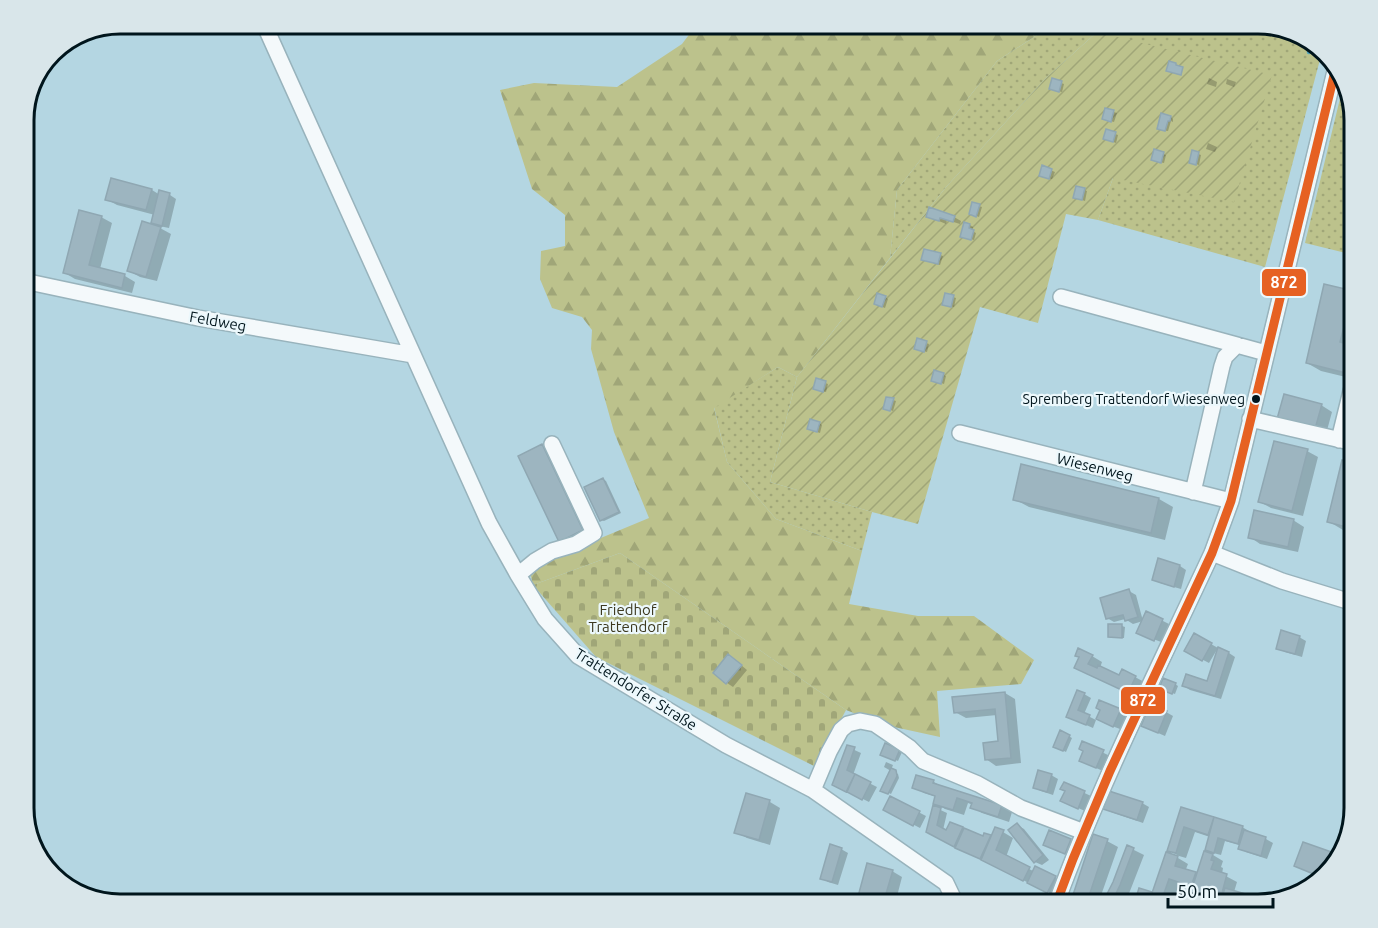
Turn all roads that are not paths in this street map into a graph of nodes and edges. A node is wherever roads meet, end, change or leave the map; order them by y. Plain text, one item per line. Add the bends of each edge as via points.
1 (269, 34) edge
2 (1333, 79) edge
3 (35, 283) edge
4 (1061, 297) dead end
5 (1237, 345) junction
6 (411, 349) junction
7 (1266, 353) junction
8 (1250, 419) junction
9 (960, 433) dead end
10 (1344, 441) edge
11 (552, 444) dead end
12 (1192, 492) junction
13 (1231, 501) junction
14 (1212, 553) junction
15 (518, 575) junction
16 (1344, 600) edge
17 (813, 790) junction
18 (1084, 832) junction
19 (951, 894) edge
20 (1060, 894) edge

1 - 6 street, Trattendorfer Straße
2 - 7 street
3 - 6 street, Feldweg via 198,318
4 - 5 street
5 - 7 street
5 - 12 street via 1222,366
6 - 15 street, Trattendorfer Straße via 489,523
7 - 8 street
8 - 10 street
8 - 13 street
9 - 12 street, Wiesenweg
11 - 15 street via 594,533 576,544 552,551
12 - 13 street, Wiesenweg
13 - 14 street
14 - 16 street
14 - 18 street
15 - 17 street, Trattendorfer Straße via 545,619 578,656 726,745
17 - 18 street via 841,730 848,724 875,724 923,761 978,784 1021,808
17 - 19 street, Trattendorfer Straße via 946,883
18 - 20 street

